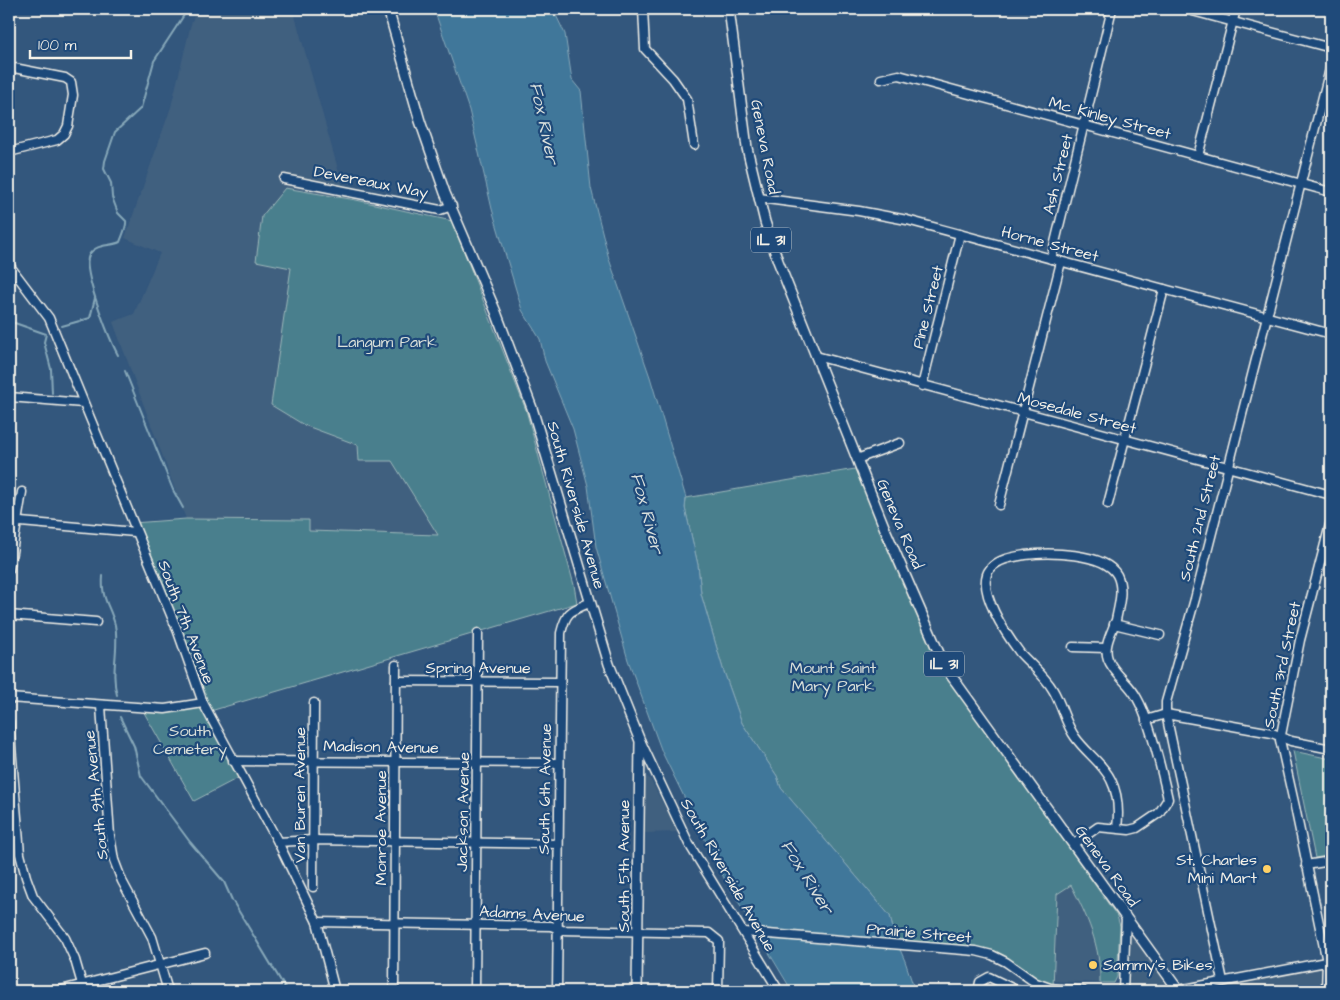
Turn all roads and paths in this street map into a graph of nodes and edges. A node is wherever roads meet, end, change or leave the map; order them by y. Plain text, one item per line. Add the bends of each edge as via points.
1 (388, 9) edge
2 (643, 9) edge
3 (729, 9) edge
4 (1112, 9) edge
5 (1185, 9) edge
6 (1236, 9) edge
7 (1233, 22) junction
8 (1331, 48) edge
9 (1331, 65) edge
10 (9, 67) edge
11 (881, 79) dead end
12 (1084, 126) junction
13 (694, 145) dead end
14 (9, 152) edge
15 (1198, 156) junction
16 (284, 179) dead end
17 (1301, 183) junction
18 (1331, 192) edge
19 (759, 198) junction
20 (452, 206) junction
21 (960, 234) junction
22 (1051, 259) junction
23 (1061, 262) junction
24 (9, 265) edge
25 (1164, 289) junction
26 (1266, 317) junction
27 (1331, 334) edge
28 (816, 356) junction
29 (922, 386) junction
30 (9, 397) edge
31 (83, 403) junction
32 (1022, 412) junction
33 (1126, 441) junction
34 (900, 443) dead end
35 (857, 459) junction
36 (1228, 469) junction
37 (22, 492) dead end
38 (1331, 496) edge
39 (1108, 504) dead end
40 (999, 505) dead end
41 (13, 522) edge
42 (1331, 522) edge
43 (135, 532) junction
44 (9, 570) edge
45 (589, 603) junction
46 (9, 614) edge
47 (96, 622) dead end
48 (1114, 624) junction
49 (478, 634) dead end
50 (1160, 635) dead end
51 (1073, 647) dead end
52 (1106, 648) junction
53 (396, 666) dead end
54 (396, 681) junction
55 (478, 682) junction
56 (560, 682) junction
57 (9, 698) edge
58 (203, 703) junction
59 (314, 703) dead end
60 (101, 706) junction
61 (1166, 714) junction
62 (1146, 720) junction
63 (9, 722) edge
64 (1281, 736) junction
65 (640, 741) junction
66 (1331, 749) edge
67 (314, 760) junction
68 (233, 761) junction
69 (395, 761) junction
70 (477, 762) junction
71 (559, 763) junction
72 (1117, 828) junction
73 (314, 840) junction
74 (278, 842) junction
75 (395, 842) junction
76 (476, 843) junction
77 (558, 844) junction
78 (1074, 844) junction
79 (1331, 861) edge
80 (1306, 865) junction
81 (313, 888) dead end
82 (1126, 917) junction
83 (317, 922) junction
84 (395, 922) junction
85 (475, 924) junction
86 (557, 928) junction
87 (638, 932) junction
88 (744, 932) junction
89 (205, 953) dead end
90 (1329, 962) edge
91 (162, 965) junction
92 (1224, 981) junction
93 (84, 988) edge
94 (57, 991) edge
95 (168, 991) edge
96 (335, 991) edge
97 (394, 991) edge
98 (475, 991) edge
99 (557, 991) edge
100 (637, 991) edge
101 (718, 991) edge
102 (778, 991) edge
103 (978, 991) edge
104 (1018, 991) edge
105 (1083, 991) edge
106 (1123, 991) edge
107 (1156, 991) edge
108 (1179, 991) edge
109 (1326, 991) edge

1 - 20 main road, South Riverside Avenue via 420,121
2 - 13 street via 645,49 687,98
3 - 19 main road, Geneva Road / IL 31 via 747,148
4 - 12 street, Ash Street
5 - 7 street
6 - 7 street
7 - 8 street
7 - 15 street
9 - 17 street, South 2nd Street
10 - 14 street via 65,78 73,88 64,134 57,140
11 - 12 street, Mc Kinley Street via 899,75
12 - 15 street, Mc Kinley Street
12 - 22 street, Ash Street
15 - 17 street, Mc Kinley Street
16 - 20 street, Devereaux Way via 440,210
17 - 18 street, Mc Kinley Street
17 - 26 street, South 2nd Street
19 - 21 street, Horne Street via 888,216
19 - 28 main road, Geneva Road / IL 31 via 778,261
20 - 45 main road, South Riverside Avenue via 532,408
21 - 22 street, Horne Street
21 - 29 street, Pine Street
22 - 23 street, Horne Street
23 - 25 street, Horne Street
23 - 32 street
24 - 31 street, South 7th Avenue via 49,318
25 - 26 street, Horne Street
25 - 33 street
26 - 27 street, Horne Street
26 - 36 street, South 2nd Street
28 - 29 street, Mosedale Street
28 - 35 main road, Geneva Road / IL 31
29 - 32 street, Mosedale Street
30 - 31 street
31 - 43 street, South 7th Avenue
32 - 33 street, Mosedale Street
32 - 40 street
33 - 36 street, Mosedale Street
33 - 39 street
34 - 35 street
35 - 78 main road, Geneva Road / IL 31 via 945,667
36 - 38 street, Mosedale Street
36 - 61 street, South 2nd Street via 1166,702
37 - 41 street
41 - 43 street
41 - 44 street
42 - 64 street, South 3rd Street via 1300,640
43 - 58 street, South 7th Avenue via 178,632
45 - 56 street, South 6th Avenue via 571,610 564,620
45 - 65 main road, South Riverside Avenue
46 - 47 street
48 - 50 street
48 - 52 street
48 - 72 street via 1120,585 1114,572 1102,562 1058,554 1035,554 1002,561 987,573 988,592 1005,632 1053,690 1070,730 1112,782 1119,808
49 - 55 street, Jackson Avenue
51 - 52 street
52 - 62 street via 1111,667 1131,686
53 - 54 street, Monroe Avenue
54 - 55 street, Spring Avenue
54 - 69 street, Monroe Avenue
55 - 56 street, Spring Avenue
55 - 70 street, Jackson Avenue
56 - 71 street, South 6th Avenue
57 - 60 street
58 - 60 street via 166,709
58 - 68 street, South 7th Avenue
59 - 67 street, Van Buren Avenue
60 - 91 street, South 9th Avenue via 114,860 152,937
61 - 62 street
61 - 64 street
61 - 92 street, South 2nd Street
62 - 72 street via 1168,799 1159,813 1137,828
63 - 93 street via 20,854 26,877 33,896 65,938
64 - 66 street
64 - 80 street, South 3rd Street
65 - 87 main road, South 5th Avenue
65 - 88 street, South Riverside Avenue via 689,844
67 - 68 street, Madison Avenue
67 - 69 street, Madison Avenue
67 - 73 street, Van Buren Avenue
68 - 74 street, South 7th Avenue
69 - 70 street, Madison Avenue
69 - 75 street, Monroe Avenue
70 - 71 street, Madison Avenue
70 - 76 street, Jackson Avenue
71 - 77 street, South 6th Avenue
72 - 78 street via 1098,827
73 - 74 street
73 - 75 street
73 - 81 street, Van Buren Avenue
74 - 83 street, South 7th Avenue
75 - 76 street
75 - 84 street, Monroe Avenue
76 - 77 street
76 - 85 street, Jackson Avenue
77 - 86 street, South 6th Avenue
78 - 82 main road, Geneva Road / IL 31
79 - 80 street
80 - 90 street, South 3rd Street
82 - 106 street
82 - 108 main road, Geneva Road / IL 31
83 - 84 street, Adams Avenue
83 - 96 street, South 7th Avenue
84 - 85 street, Adams Avenue
84 - 97 street, Monroe Avenue
85 - 86 street, Adams Avenue
85 - 98 street, Jackson Avenue
86 - 87 street, Adams Avenue
86 - 99 street, South 6th Avenue
87 - 100 main road, South 5th Avenue
87 - 101 street, Adams Avenue via 709,933 715,936 718,941
88 - 102 street, South Riverside Avenue
88 - 105 street, Prairie Street via 992,955 1050,988
89 - 91 street
90 - 92 street
90 - 109 street, South 3rd Street
91 - 93 street
91 - 95 street, South 9th Avenue
92 - 108 street
93 - 94 street
103 - 104 street via 980,982 989,977
107 - 108 street

